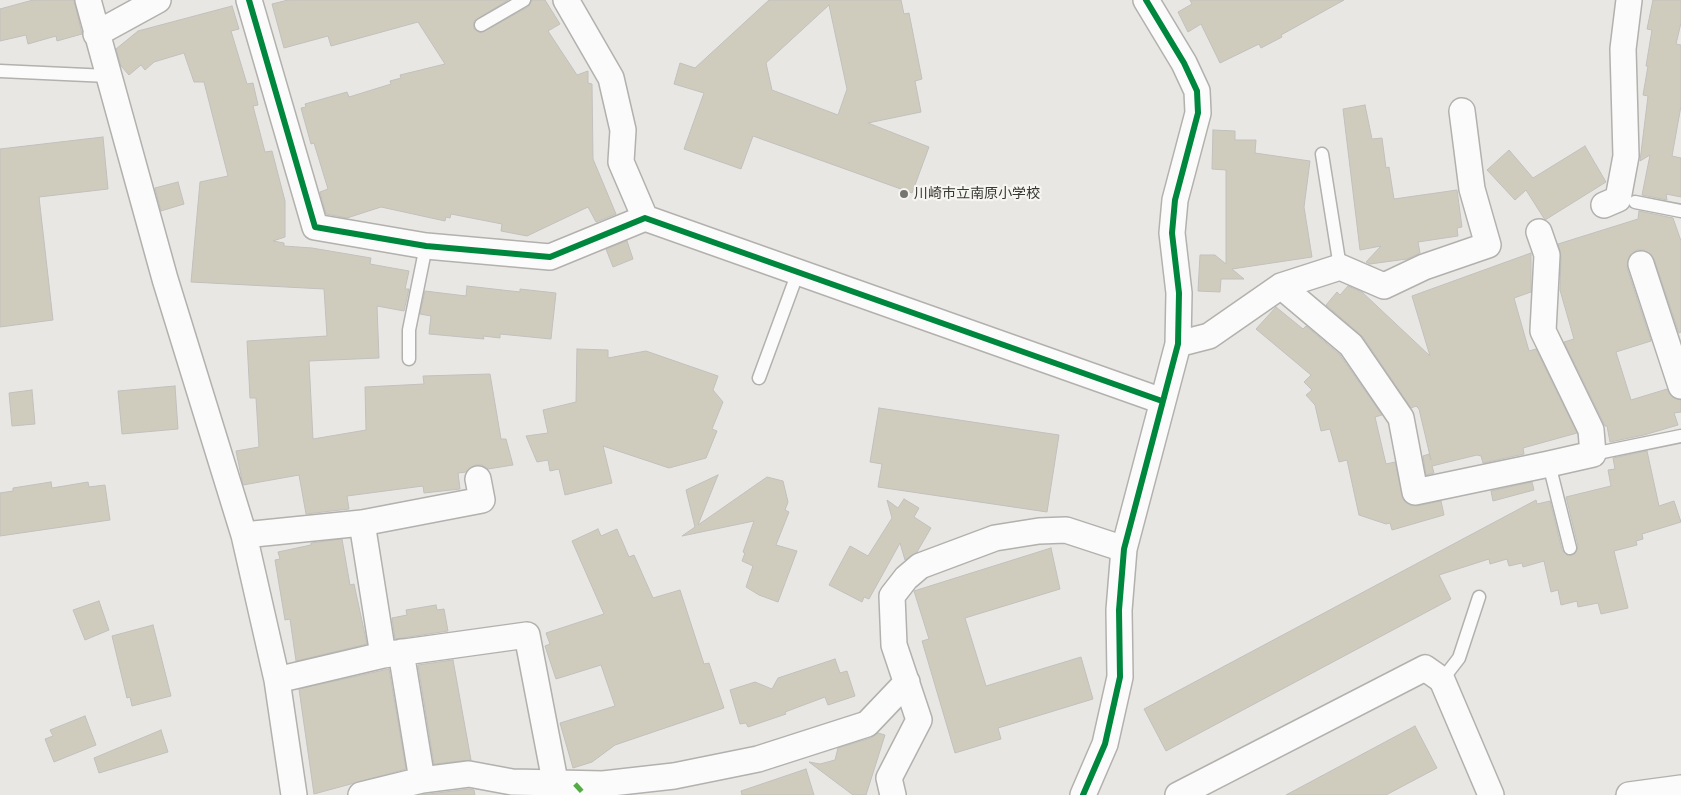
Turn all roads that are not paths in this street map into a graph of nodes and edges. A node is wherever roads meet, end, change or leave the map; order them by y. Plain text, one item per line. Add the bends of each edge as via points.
1 (88, 0) edge
2 (158, 0) edge
3 (249, 0) edge
4 (524, 0) edge
5 (566, 0) edge
6 (1629, 0) edge
7 (1152, 2) edge
8 (481, 25) dead end
9 (96, 34) junction
10 (0, 71) edge
11 (108, 76) junction
12 (1462, 111) dead end
13 (1322, 154) dead end
14 (1619, 202) joint
15 (1681, 211) edge
16 (645, 218) junction
17 (1539, 232) dead end
18 (426, 246) junction
19 (1641, 264) dead end
20 (1340, 267) junction
21 (798, 272) junction
22 (1281, 286) junction
23 (1178, 344) junction
24 (409, 359) dead end
25 (759, 378) dead end
26 (1681, 386) edge
27 (1162, 401) junction
28 (1681, 436) edge
29 (1594, 454) junction
30 (1549, 464) junction
31 (478, 479) dead end
32 (362, 523) junction
33 (244, 535) junction
34 (1570, 548) dead end
35 (1124, 549) junction
36 (1480, 597) dead end
37 (392, 654) junction
38 (277, 680) junction
39 (1442, 680) junction
40 (907, 682) junction
41 (422, 780) junction
42 (555, 781) junction
43 (1681, 788) edge
44 (294, 795) edge
45 (361, 795) edge
46 (893, 795) edge
47 (1083, 795) edge
48 (1178, 795) edge
49 (1491, 795) edge
50 (1629, 795) edge

1 - 9 street
2 - 9 street
3 - 18 street via 314,227
4 - 8 lane
5 - 16 street via 611,78 623,130 621,162
6 - 14 street via 1623,49 1626,156
7 - 23 street via 1197,91 1198,113 1175,200 1172,233 1179,293
9 - 11 street
10 - 11 lane
11 - 33 street via 165,280
12 - 20 street via 1472,189 1488,245 1424,267 1384,286
13 - 20 lane
14 - 15 lane
16 - 18 street via 550,257
16 - 21 street
17 - 29 street via 1547,255 1543,332 1591,430
18 - 24 lane via 409,330
19 - 26 street
20 - 22 street
21 - 25 lane
21 - 27 street
22 - 23 street via 1209,336
22 - 30 street via 1351,346 1401,418 1415,492
23 - 27 street
27 - 35 street
28 - 29 lane
29 - 30 street
30 - 34 lane
31 - 32 street via 482,500
32 - 33 street
32 - 37 street
33 - 38 street
35 - 40 street via 1066,530 1039,531 995,538 920,566 892,596 894,645
35 - 47 street via 1119,610 1120,677 1105,744
36 - 39 lane via 1459,658
37 - 38 street
37 - 41 street
37 - 42 street via 527,635
38 - 44 street
39 - 48 street via 1425,668
39 - 49 street
40 - 42 street via 867,724 758,759 674,776 603,784
40 - 46 street via 919,720 889,778
41 - 42 street via 469,774 512,782
41 - 45 street
43 - 50 street

